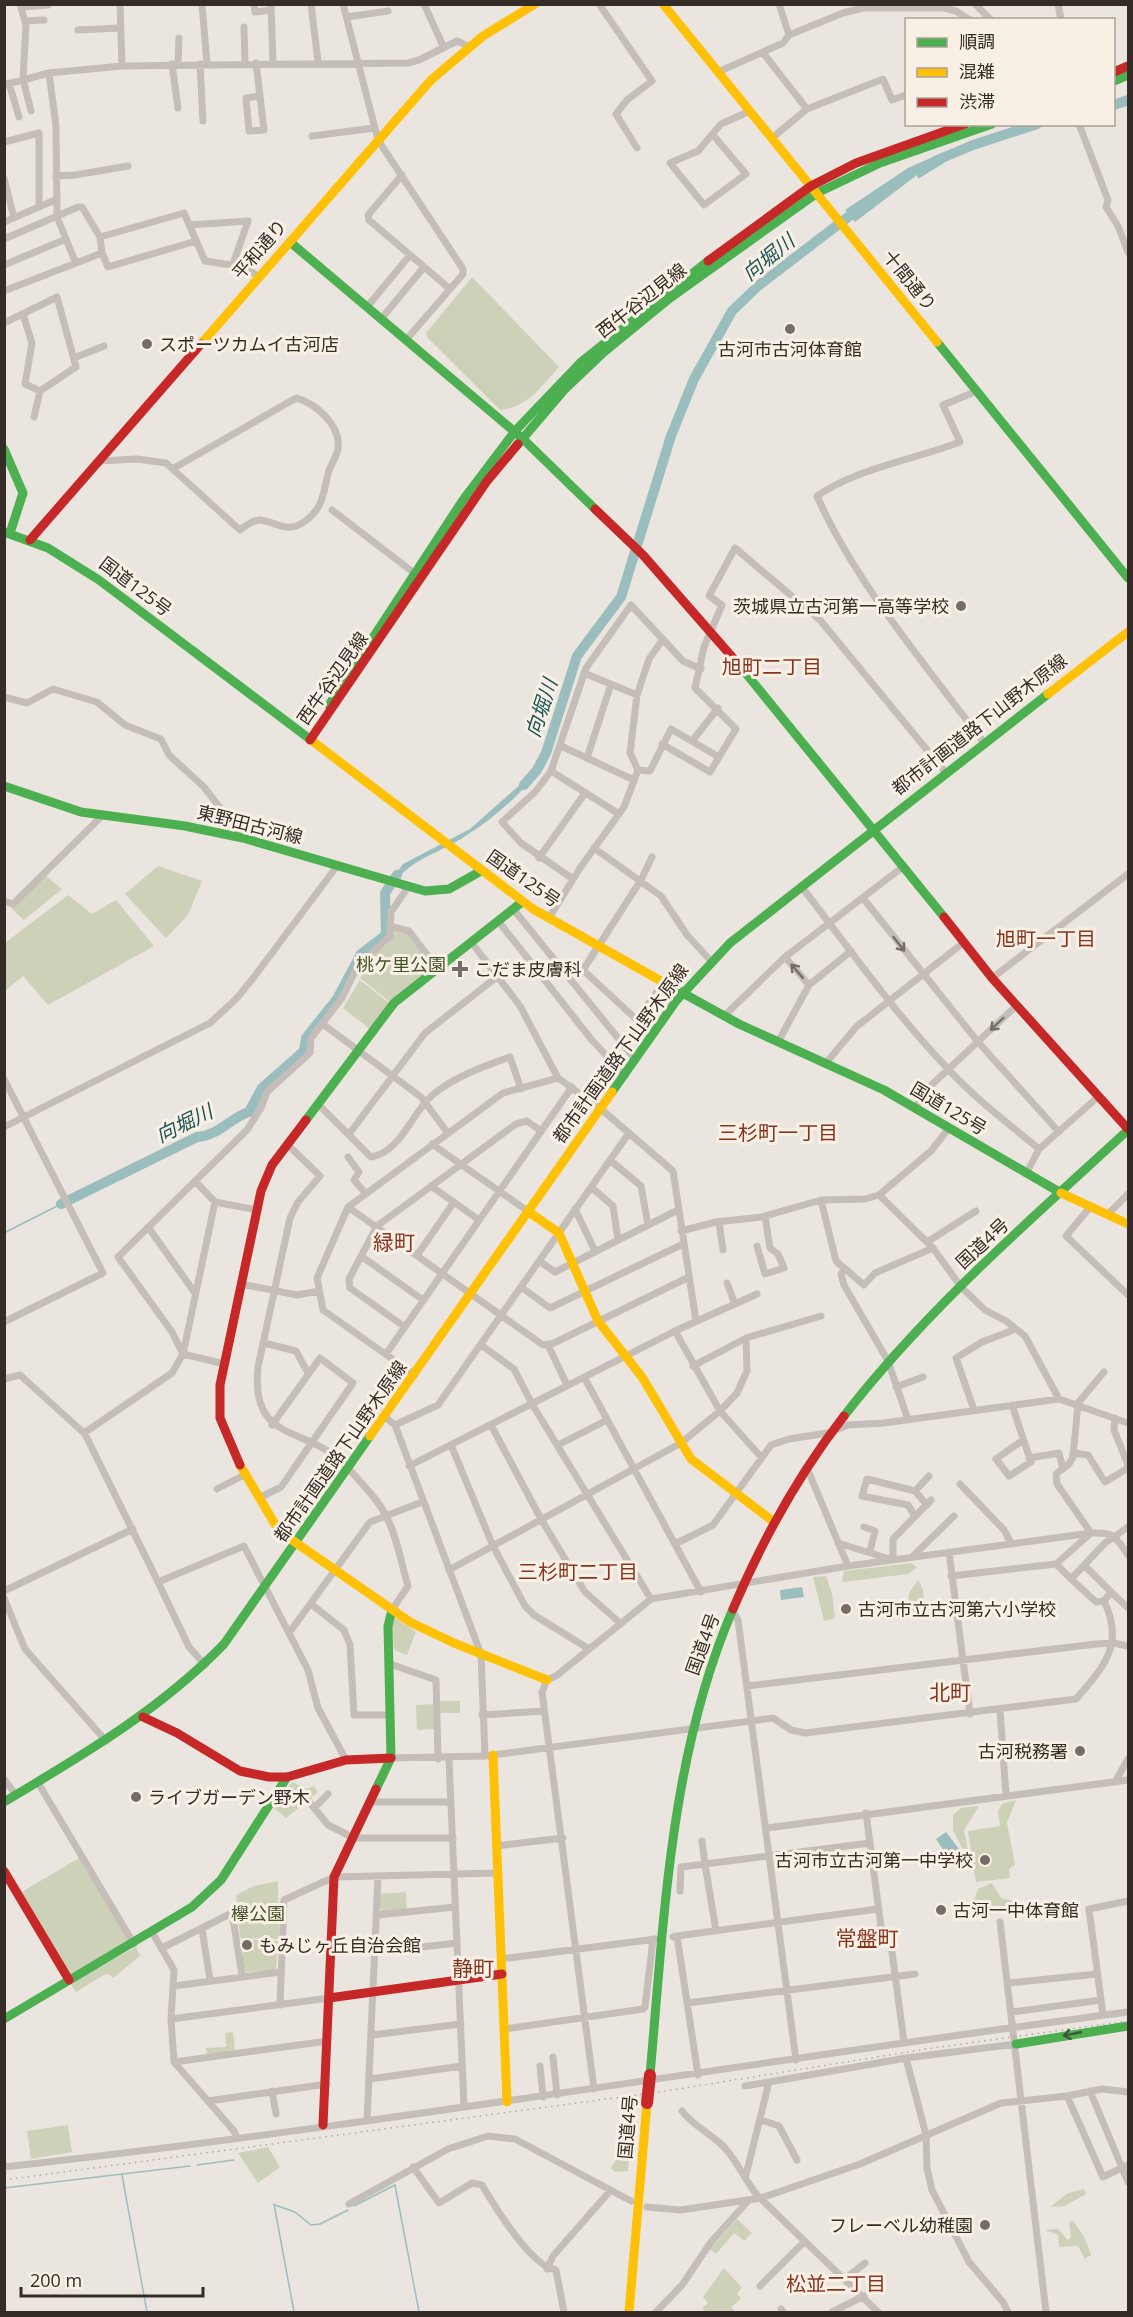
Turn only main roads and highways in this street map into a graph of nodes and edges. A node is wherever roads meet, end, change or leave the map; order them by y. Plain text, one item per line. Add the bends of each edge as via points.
1 (535, 4) edge
2 (663, 4) edge
3 (958, 126) edge
4 (986, 126) edge
5 (814, 190) junction
6 (290, 242) junction
7 (518, 434) junction
8 (4, 449) edge
9 (6, 533) edge
10 (30, 540) junction
11 (1128, 578) edge
12 (1128, 632) edge
13 (310, 740) junction
14 (4, 786) edge
15 (874, 828) junction
16 (481, 871) junction
17 (518, 906) junction
18 (682, 993) junction
19 (1128, 1130) edge
20 (1061, 1193) junction
21 (529, 1212) junction
22 (1128, 1224) edge
23 (774, 1522) junction
24 (296, 1544) junction
25 (392, 1610) junction
26 (547, 1680) road end
27 (143, 1718) junction
28 (489, 1756) road end
29 (391, 1758) junction
30 (287, 1777) junction
31 (10, 1798) edge
32 (4, 1871) edge
33 (502, 1974) junction
34 (69, 1980) junction
35 (329, 1998) junction
36 (4, 2019) edge
37 (1128, 2026) edge
38 (1016, 2044) road end
39 (507, 2102) road end
40 (323, 2125) road end
41 (629, 2313) edge

1 - 6 main road, 平和通り via 468,46 431,80 376,134
2 - 5 main road, 十間通り
3 - 5 main road, 西牛谷辺見線 via 856,163
4 - 5 main road, 西牛谷辺見線
5 - 7 main road, 西牛谷辺見線 via 682,279 606,340 559,383
5 - 11 main road, 十間通り
6 - 7 main road
6 - 10 main road, 平和通り
7 - 13 main road, 西牛谷辺見線 via 463,500 380,642
7 - 15 main road via 643,555
8 - 9 main road via 23,493
9 - 10 main road, 国道125号
10 - 13 main road, 国道125号 via 99,580
12 - 15 main road, 都市計画道路下山野木原線
13 - 16 main road, 国道125号
14 - 16 main road, 東野田古河線 via 64,807 243,838 406,886 440,891 458,886
15 - 18 main road, 都市計画道路下山野木原線 via 711,961
15 - 19 main road via 992,978
16 - 17 main road, 国道125号
17 - 18 main road, 国道125号 via 549,918
17 - 24 main road via 394,1003 268,1173 220,1385 219,1415 273,1524
18 - 20 main road, 国道125号 via 915,1108
18 - 21 main road, 都市計画道路下山野木原線
19 - 20 main road, 国道4号
20 - 22 main road
20 - 23 main road, 国道4号 via 888,1361 807,1468
21 - 23 main road via 559,1233 598,1320 646,1383 699,1467
21 - 24 main road, 都市計画道路下山野木原線 via 415,1375 390,1421 349,1469
23 - 41 main road, 国道4号, bridge via 715,1656 694,1727 676,1825
24 - 25 main road
24 - 27 main road, 都市計画道路下山野木原線 via 205,1665
25 - 26 main road via 429,1632
25 - 29 main road via 388,1626
27 - 30 main road via 177,1732 240,1771 269,1778
27 - 31 main road, 都市計画道路下山野木原線
28 - 33 main road
29 - 30 main road via 346,1760
29 - 35 main road via 334,1877
30 - 34 main road via 221,1880 192,1907
32 - 34 main road
33 - 35 main road
33 - 39 main road
34 - 36 main road
35 - 40 main road
37 -> 38 main road

